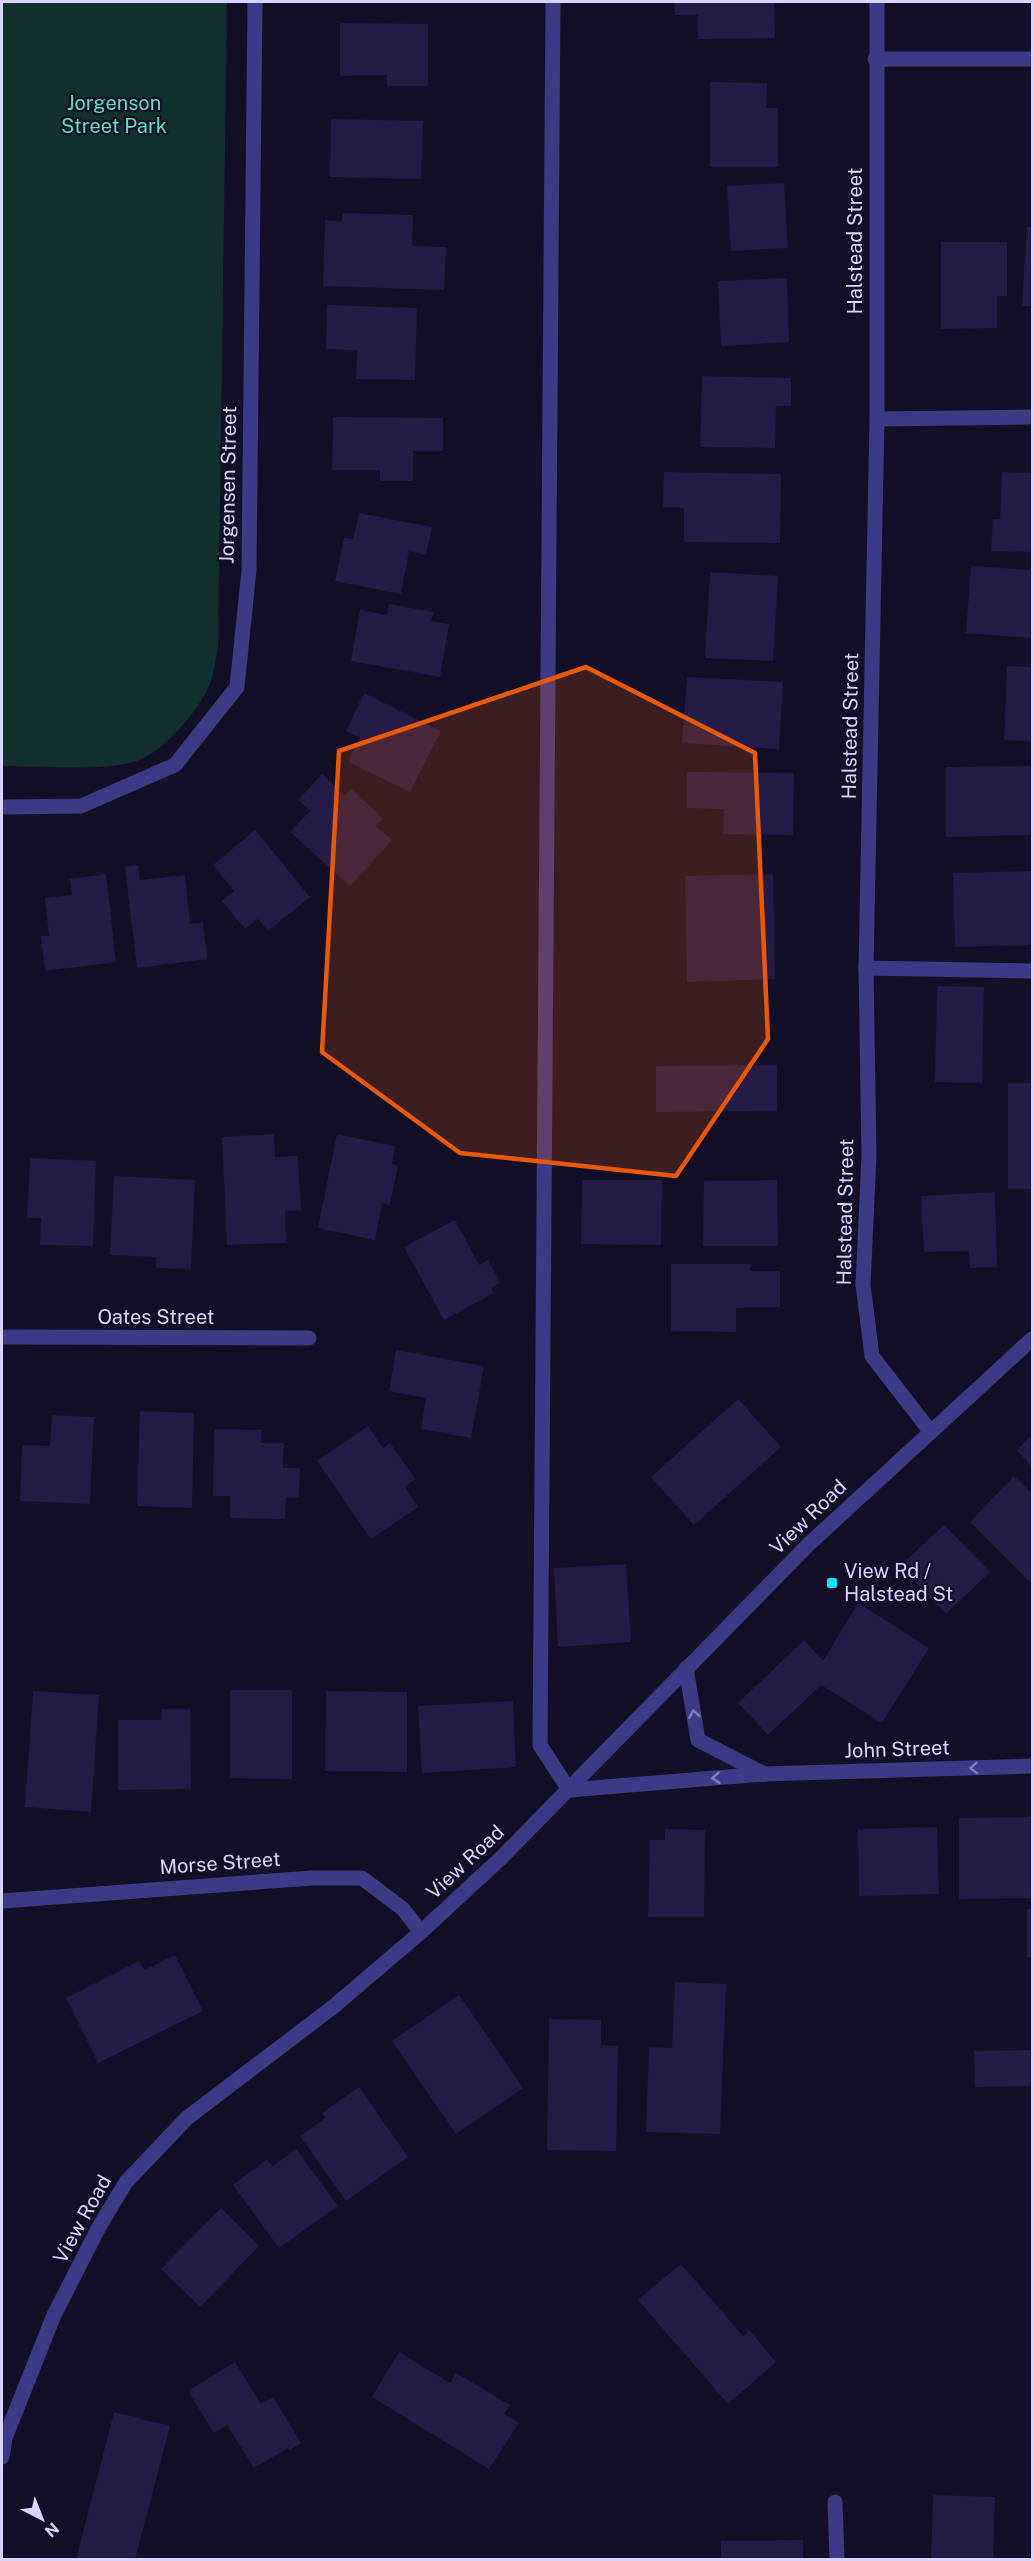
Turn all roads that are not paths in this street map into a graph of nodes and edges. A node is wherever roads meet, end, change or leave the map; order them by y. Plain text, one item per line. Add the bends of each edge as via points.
1 (255, 2) edge
2 (553, 2) edge
3 (876, 2) edge
4 (875, 59) junction
5 (1032, 59) edge
6 (1032, 417) edge
7 (877, 419) junction
8 (2, 807) edge
9 (866, 968) junction
10 (1032, 971) edge
11 (2, 1337) edge
12 (309, 1338) dead end
13 (1032, 1339) edge
14 (930, 1431) junction
15 (686, 1668) junction
16 (1032, 1766) edge
17 (764, 1774) junction
18 (569, 1790) junction
19 (2, 1900) edge
20 (421, 1932) junction
21 (2, 2457) edge
22 (835, 2502) dead end
23 (837, 2559) edge

1 - 8 street, Jorgensen Street via 249,570 237,687 175,765 81,806
2 - 18 street via 540,1745
3 - 4 street, Halstead Street
4 - 5 street
4 - 7 street, Halstead Street
6 - 7 street
7 - 9 street, Halstead Street
9 - 10 street
9 - 14 street, Halstead Street via 869,1156 863,1285 872,1356
11 - 12 street, Oates Street
13 - 14 street, View Road
14 - 15 street, View Road via 809,1544
17 -> 15 street, John Street via 698,1740
15 - 18 street, View Road
16 -> 17 street, John Street
17 -> 18 street, John Street
18 - 20 street, View Road
19 - 20 street, Morse Street via 312,1878 362,1878 403,1909
20 - 21 street, View Road via 333,2007 187,2118 126,2182 54,2315 5,2438
22 - 23 street

